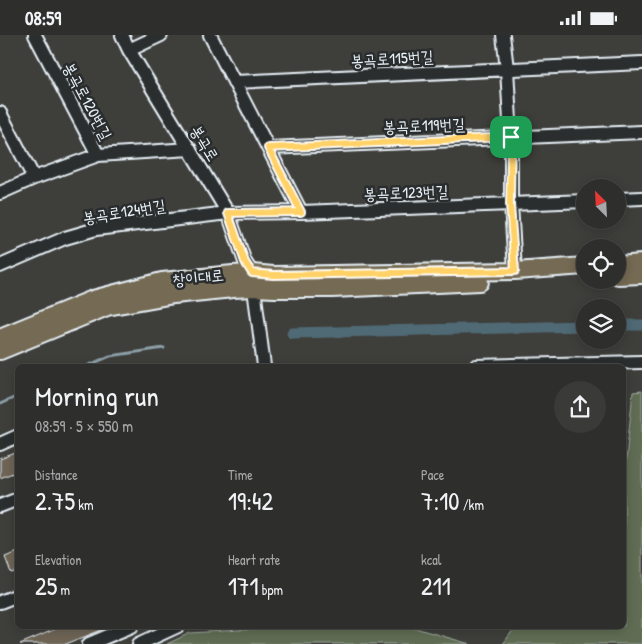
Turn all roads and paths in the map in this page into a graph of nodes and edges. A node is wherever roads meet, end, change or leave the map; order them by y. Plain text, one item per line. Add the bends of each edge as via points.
1 (35, 35) edge
2 (122, 35) edge
3 (161, 35) edge
4 (210, 35) edge
5 (504, 35) edge
6 (130, 50) junction
7 (642, 63) edge
8 (507, 69) junction
9 (234, 81) junction
10 (0, 113) edge
11 (642, 132) edge
12 (511, 137) junction
13 (268, 148) junction
14 (190, 149) junction
15 (98, 155) junction
16 (34, 178) junction
17 (0, 193) edge
18 (642, 198) edge
19 (626, 199) edge
20 (576, 201) edge
21 (510, 205) junction
22 (301, 212) junction
23 (228, 213) junction
24 (642, 263) edge
25 (626, 264) edge
26 (0, 267) edge
27 (576, 268) edge
28 (515, 271) junction
29 (642, 275) edge
30 (626, 276) edge
31 (576, 278) edge
32 (253, 280) junction
33 (0, 337) edge
34 (0, 351) edge
35 (642, 362) edge
36 (264, 364) edge
37 (559, 364) edge
38 (15, 437) edge
39 (0, 444) edge
40 (15, 500) edge
41 (0, 506) edge
42 (15, 596) edge
43 (0, 603) edge
44 (125, 629) edge
45 (172, 629) edge
46 (89, 644) edge
47 (139, 644) edge

1 - 15 street, 봉곡로120번길
2 - 6 street, 봉곡로
3 - 6 street
4 - 9 street
5 - 8 street
6 - 14 street, 봉곡로
7 - 8 street, 봉곡로115번길
8 - 9 street, 봉곡로115번길
8 - 12 street
9 - 13 street
10 - 16 street
11 - 12 street, 봉곡로119번길
12 - 13 street, 봉곡로119번길
12 - 21 street
13 - 22 street
14 - 15 street, 봉곡로120번길
14 - 23 street, 봉곡로
15 - 16 street, 봉곡로120번길
16 - 17 street, 봉곡로120번길
18 - 19 street
20 - 21 street, 봉곡로123번길
21 - 22 street, 봉곡로123번길
21 - 28 street
22 - 23 street, 봉곡로123번길
23 - 26 street, 봉곡로124번길 via 96,229 65,238
23 - 32 street, 봉곡로
24 - 25 main road
27 - 28 main road, 창이대로
28 - 32 main road, 창이대로 via 273,275
29 - 30 main road
31 - 32 main road, 창이대로 via 332,289 275,289
32 - 33 main road, 창이대로 via 233,274 162,281 93,299
32 - 34 main road, 창이대로 via 233,289 107,307
32 - 36 street, 봉곡로
35 - 37 street
38 - 39 street
40 - 41 street
42 - 43 street
44 - 46 street
45 - 47 street

